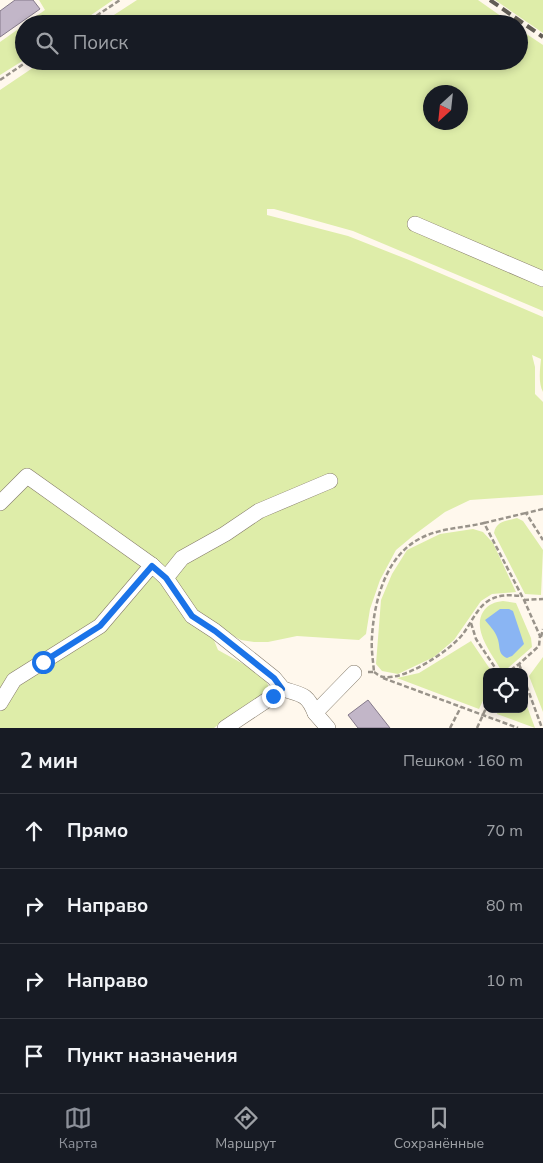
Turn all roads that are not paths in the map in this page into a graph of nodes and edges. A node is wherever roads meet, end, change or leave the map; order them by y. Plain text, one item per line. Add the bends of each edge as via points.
1 (414, 224) dead end
2 (543, 279) edge
3 (330, 481) dead end
4 (0, 503) edge
5 (152, 566) junction
6 (166, 578) junction
7 (354, 673) road end
8 (282, 689) junction
9 (0, 703) edge
10 (315, 713) junction
11 (225, 728) edge
12 (328, 728) edge

1 - 2 lane
3 - 6 lane via 259,512 182,558
4 - 5 lane via 27,476
5 - 6 lane
5 - 9 lane via 100,626 14,680
6 - 8 lane via 192,616 274,678
7 - 10 lane
8 - 10 lane via 311,701
8 - 11 lane
10 - 12 lane

